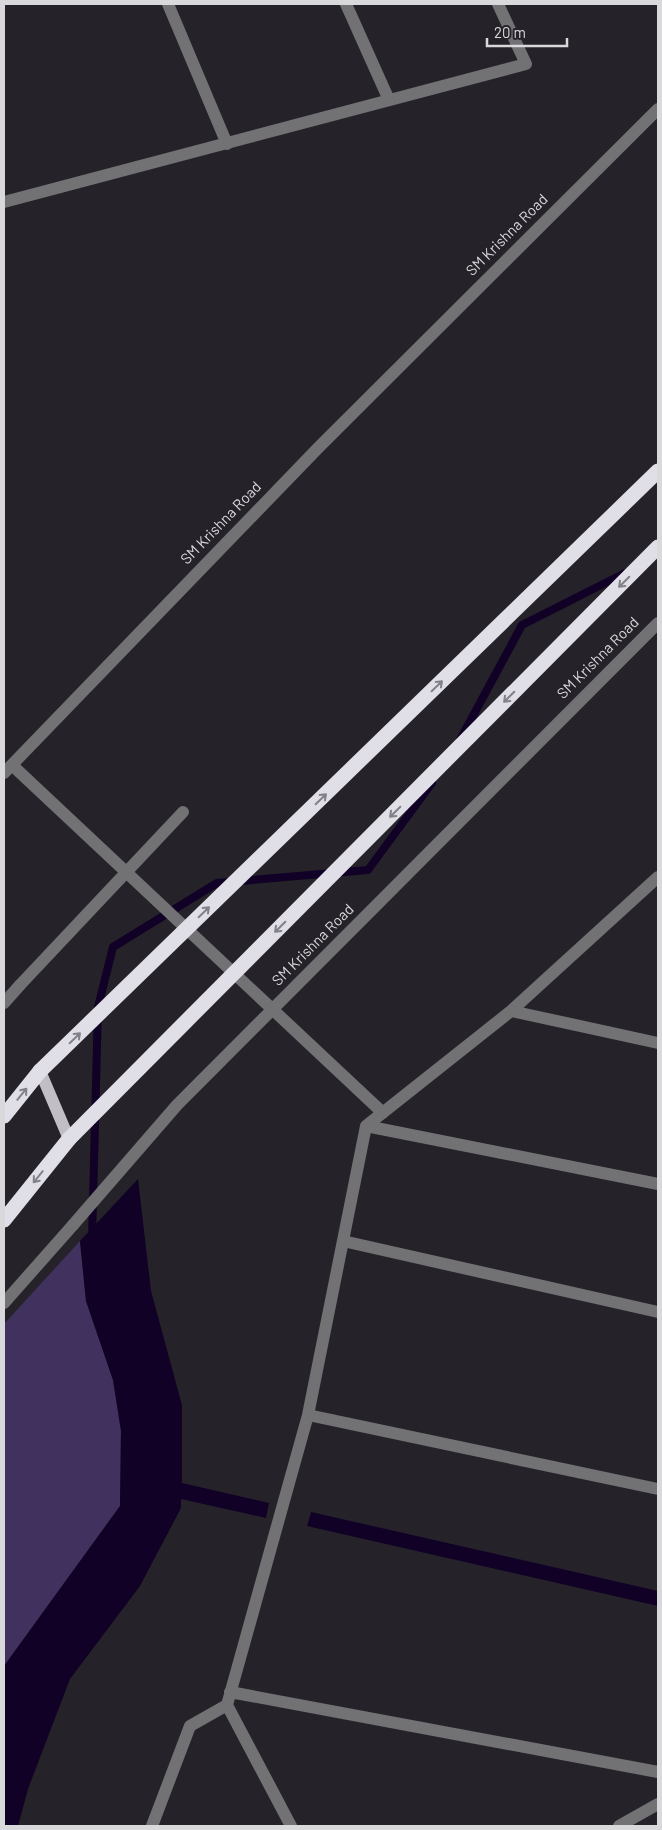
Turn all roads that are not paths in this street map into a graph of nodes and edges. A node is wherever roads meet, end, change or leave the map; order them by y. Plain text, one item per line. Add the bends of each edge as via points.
1 (168, 4) edge
2 (346, 4) edge
3 (498, 4) edge
4 (389, 100) junction
5 (658, 109) edge
6 (227, 144) junction
7 (4, 202) edge
8 (658, 471) edge
9 (658, 547) edge
10 (658, 623) edge
11 (8, 769) edge
12 (183, 812) dead end
13 (658, 877) edge
14 (4, 1003) edge
15 (511, 1011) junction
16 (658, 1043) edge
17 (40, 1072) junction
18 (383, 1113) junction
19 (4, 1116) edge
20 (366, 1126) junction
21 (69, 1140) junction
22 (658, 1184) edge
23 (4, 1220) edge
24 (343, 1241) junction
25 (4, 1303) edge
26 (658, 1312) edge
27 (308, 1415) junction
28 (658, 1489) edge
29 (230, 1692) junction
30 (227, 1705) junction
31 (658, 1772) edge
32 (658, 1804) edge
33 (152, 1826) edge
34 (291, 1826) edge
35 (619, 1826) edge

1 - 6 street
2 - 4 street
3 - 4 street via 526,64
4 - 6 street
5 - 11 street, SM Krishna Road via 326,440
6 - 7 street
17 -> 8 highway, bridge
9 -> 21 highway, bridge
10 - 25 street, SM Krishna Road, bridge via 177,1106
11 - 18 street
12 - 14 street, bridge
13 - 15 street
15 - 16 street
15 - 18 street
19 -> 17 highway
17 - 21 main road
18 - 20 street
20 - 22 street
20 - 24 street
21 -> 23 highway
24 - 26 street
24 - 27 street
27 - 28 street
27 - 29 street
29 - 30 street
29 - 31 street
30 - 33 street via 190,1726
30 - 34 street
32 - 35 street

